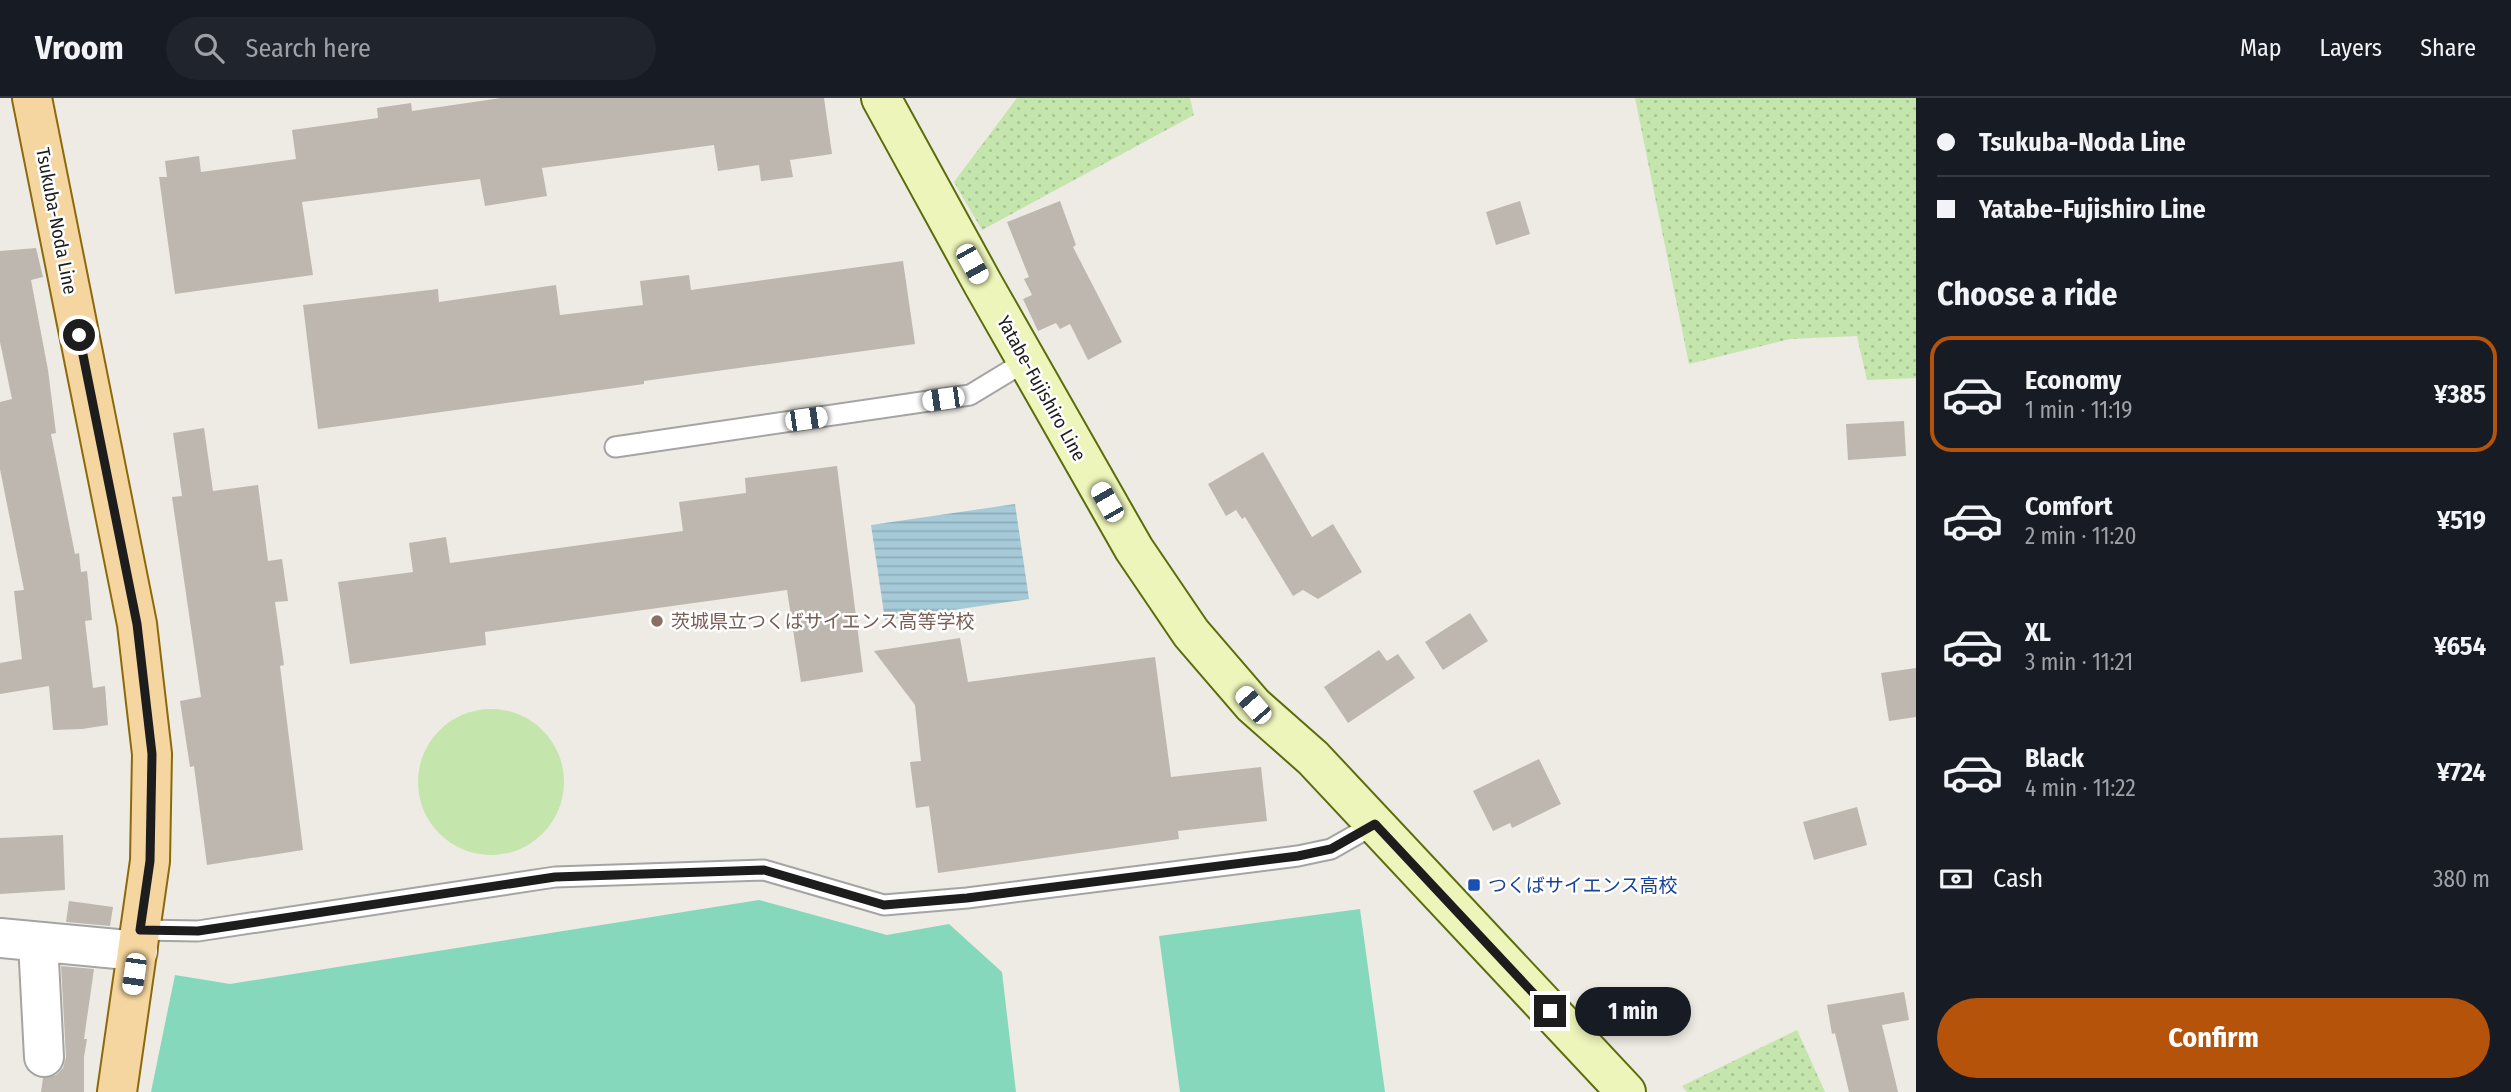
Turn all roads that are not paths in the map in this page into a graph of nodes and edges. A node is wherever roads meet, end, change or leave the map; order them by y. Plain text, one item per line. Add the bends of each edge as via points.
1 (32, 98) edge
2 (881, 98) edge
3 (1026, 361) junction
4 (615, 447) dead end
5 (1375, 824) junction
6 (0, 938) edge
7 (139, 941) junction
8 (38, 942) junction
9 (44, 1057) dead end
10 (117, 1092) edge
11 (1626, 1092) edge

1 - 7 main road, Tsukuba-Noda Line via 137,624 152,754 150,861
2 - 3 main road, Yatabe-Fujishiro Line
3 - 4 lane via 970,395
3 - 5 main road, Yatabe-Fujishiro Line via 1133,549 1191,633 1253,705 1313,758
5 - 7 lane via 1331,849 1298,856 967,898 884,905 764,870 555,877
5 - 11 main road, Yatabe-Fujishiro Line
6 - 8 street
7 - 8 street
7 - 10 main road, Tsukuba-Noda Line
8 - 9 street

